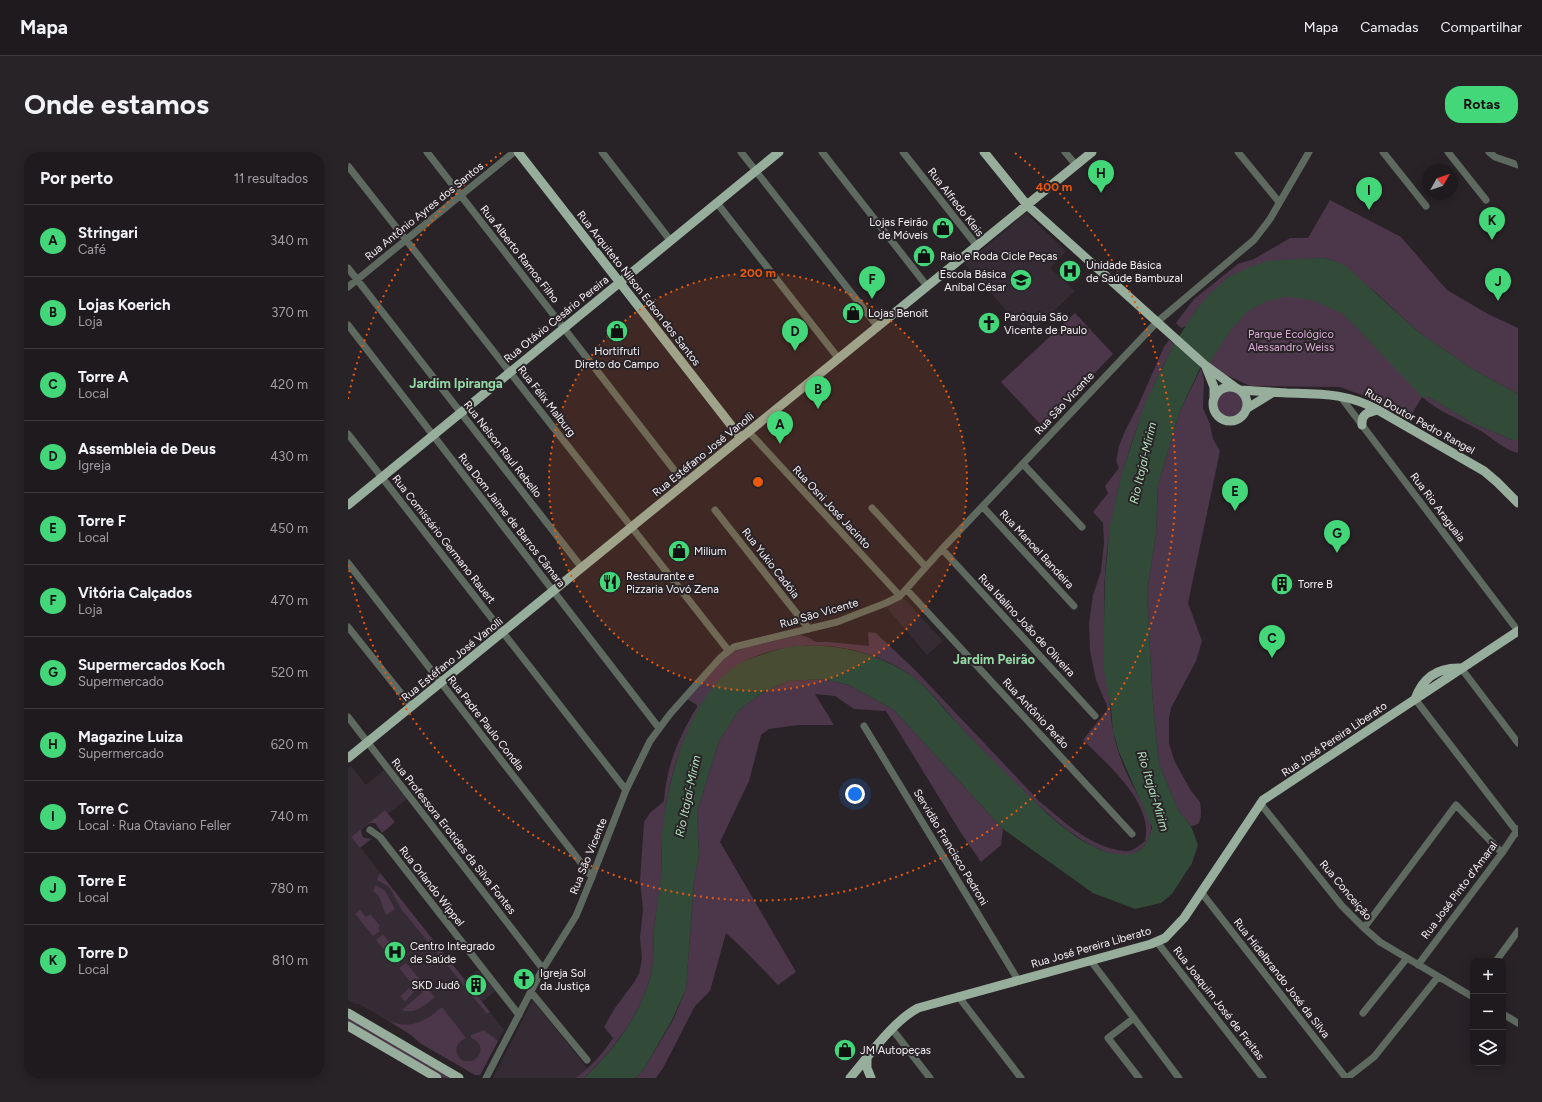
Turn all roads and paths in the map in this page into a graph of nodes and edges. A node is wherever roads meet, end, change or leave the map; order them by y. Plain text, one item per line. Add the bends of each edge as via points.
1 (427, 152) edge
2 (514, 152) edge
3 (518, 152) edge
4 (602, 152) edge
5 (741, 152) edge
6 (779, 152) edge
7 (822, 152) edge
8 (903, 152) edge
9 (984, 152) edge
10 (1065, 152) edge
11 (1092, 152) edge
12 (1238, 152) edge
13 (1309, 152) edge
14 (1383, 152) edge
15 (1448, 152) edge
16 (1489, 152) edge
17 (1076, 165) junction
18 (1518, 165) edge
19 (348, 166) edge
20 (756, 171) junction
21 (461, 195) junction
22 (1486, 200) dead end
23 (1279, 202) junction
24 (717, 203) junction
25 (1027, 205) junction
26 (1426, 206) dead end
27 (406, 240) junction
28 (670, 240) junction
29 (976, 246) junction
30 (348, 268) edge
31 (357, 280) junction
32 (620, 283) junction
33 (928, 286) junction
34 (348, 287) edge
35 (1157, 322) junction
36 (348, 325) edge
37 (878, 327) junction
38 (564, 328) junction
39 (839, 358) junction
40 (1205, 365) junction
41 (510, 373) junction
42 (1238, 389) junction
43 (1272, 392) junction
44 (1340, 396) junction
45 (1214, 398) junction
46 (1246, 409) junction
47 (1378, 410) junction
48 (461, 413) junction
49 (1362, 425) junction
50 (348, 434) edge
51 (433, 435) junction
52 (745, 435) junction
53 (1023, 464) junction
54 (382, 477) junction
55 (685, 484) junction
56 (1518, 503) edge
57 (348, 505) edge
58 (982, 507) junction
59 (872, 508) dead end
60 (716, 510) dead end
61 (1082, 527) dead end
62 (632, 528) junction
63 (942, 549) junction
64 (348, 563) edge
65 (926, 567) junction
66 (582, 568) junction
67 (907, 590) junction
68 (554, 591) junction
69 (900, 596) junction
70 (1074, 606) dead end
71 (348, 627) edge
72 (809, 629) junction
73 (1518, 631) edge
74 (503, 633) junction
75 (728, 650) junction
76 (1461, 668) junction
77 (1431, 676) junction
78 (441, 683) junction
79 (1440, 683) junction
80 (1428, 690) junction
81 (1415, 699) junction
82 (412, 707) junction
83 (1095, 716) dead end
84 (348, 717) edge
85 (864, 726) dead end
86 (659, 728) junction
87 (368, 743) junction
88 (1518, 743) edge
89 (348, 758) edge
90 (626, 790) junction
91 (1260, 803) junction
92 (370, 830) dead end
93 (1517, 831) edge
94 (1132, 834) dead end
95 (1502, 853) junction
96 (592, 877) junction
97 (1201, 892) junction
98 (1364, 928) junction
99 (1518, 931) edge
100 (1157, 942) junction
101 (1407, 958) junction
102 (1498, 958) edge
103 (1091, 960) junction
104 (1418, 965) junction
105 (543, 969) junction
106 (1438, 977) junction
107 (1018, 980) junction
108 (531, 992) junction
109 (1470, 994) edge
110 (958, 996) junction
111 (348, 1012) edge
112 (1363, 1013) dead end
113 (519, 1014) junction
114 (1506, 1016) edge
115 (1134, 1018) junction
116 (1518, 1023) edge
117 (348, 1026) edge
118 (892, 1029) junction
119 (867, 1058) junction
120 (587, 1060) dead end
121 (851, 1077) edge
122 (437, 1078) edge
123 (459, 1078) edge
124 (486, 1078) edge
125 (870, 1078) edge
126 (930, 1078) edge
127 (1021, 1078) edge
128 (1139, 1078) edge
129 (1179, 1078) edge
130 (1264, 1078) edge
131 (1347, 1078) edge

1 - 21 street, Rua Alberto Ramos Filho
2 - 21 street, Rua Antônio Ayres dos Santos
3 - 32 main road, Rua Arquiteto Nilson Edson dos Santos
4 - 28 street
5 - 20 street
6 - 20 main road, Rua Otávio Cesário Pereira
7 - 33 street
8 - 29 street, Rua Alfredo Kleis
9 - 25 main road
10 - 17 street
11 - 17 main road, Rua Estéfano José Vanolli
12 - 23 street
13 - 23 street, Rua São Vicente
14 - 26 street
15 - 22 street
16 - 18 street via 1495,157
17 - 25 main road, Rua Estéfano José Vanolli
19 - 27 street, Rua Félix Malburg
20 - 24 main road, Rua Otávio Cesário Pereira
20 - 37 street
21 - 27 street, Rua Antônio Ayres dos Santos
21 - 38 street, Rua Alberto Ramos Filho
23 - 35 street, Rua São Vicente via 1254,240
24 - 28 main road, Rua Otávio Cesário Pereira
24 - 39 street
25 - 29 main road, Rua Estéfano José Vanolli
25 - 35 main road
27 - 31 street, Rua Antônio Ayres dos Santos
27 - 41 street, Rua Félix Malburg
28 - 32 main road, Rua Otávio Cesário Pereira
29 - 33 main road, Rua Estéfano José Vanolli
30 - 31 street, Rua Nelson Raul Rebello
31 - 34 street, Rua Antônio Ayres dos Santos
31 - 48 street, Rua Nelson Raul Rebello
32 - 38 main road, Rua Otávio Cesário Pereira
32 - 52 main road, Rua Arquiteto Nilson Edson dos Santos
33 - 37 main road, Rua Estéfano José Vanolli
35 - 40 main road
35 - 53 street, Rua São Vicente
36 - 51 street, Rua Dom Jaime de Barros Câmara
37 - 39 main road, Rua Estéfano José Vanolli
38 - 41 main road, Rua Otávio Cesário Pereira
38 - 55 street, Rua Alberto Ramos Filho
39 - 52 main road, Rua Estéfano José Vanolli
40 - 42 main road
40 - 45 main road via 1211,378
41 - 48 main road, Rua Otávio Cesário Pereira
41 - 62 street, Rua Félix Malburg
42 - 43 main road, Rua Doutor Pedro Rangel
42 - 45 main road via 1225,388
42 - 46 main road via 1246,399
43 - 44 main road, Rua Doutor Pedro Rangel
43 - 46 main road
44 - 47 main road, Rua Doutor Pedro Rangel via 1361,401
44 - 49 street, Rua Rio Araguaia
45 - 46 main road via 1214,410 1226,421 1236,420
47 - 49 main road via 1365,414
47 - 56 main road, Rua Doutor Pedro Rangel via 1484,471
48 - 51 main road, Rua Otávio Cesário Pereira
48 - 66 street, Rua Nelson Raul Rebello
49 - 73 street, Rua Rio Araguaia
50 - 54 street, Rua Comissário Germano Rauert
51 - 54 main road, Rua Otávio Cesário Pereira
51 - 68 street, Rua Dom Jaime de Barros Câmara
52 - 55 main road, Rua Estéfano José Vanolli
52 - 69 street, Rua Osni José Jacinto
53 - 58 street, Rua São Vicente
53 - 61 street
54 - 57 main road, Rua Otávio Cesário Pereira
54 - 74 street, Rua Comissário Germano Rauert
55 - 62 main road, Rua Estéfano José Vanolli
58 - 63 street, Rua São Vicente
58 - 70 street, Rua Manoel Bandeira
59 - 65 street
60 - 72 street, Rua Yukio Cadóia
62 - 66 main road, Rua Estéfano José Vanolli
62 - 75 street, Rua Félix Malburg
63 - 65 street, Rua São Vicente
63 - 83 street, Rua Idalino João de Oliveira
64 - 78 street, Rua Padre Paulo Condla
65 - 67 street, Rua São Vicente
66 - 68 main road, Rua Estéfano José Vanolli
67 - 69 street, Rua São Vicente
67 - 94 street, Rua Antônio Perão
68 - 74 main road, Rua Estéfano José Vanolli
68 - 86 street, Rua Dom Jaime de Barros Câmara
69 - 72 street, Rua São Vicente via 853,616
71 - 82 street
72 - 75 street, Rua São Vicente via 742,644
73 - 76 main road, Rua José Pereira Liberato
74 - 78 main road, Rua Estéfano José Vanolli
74 - 90 street, Rua Comissário Germano Rauert
75 - 86 street, Rua São Vicente
76 - 77 main road, Rua José Pereira Liberato via 1445,669
76 - 79 main road, Rua José Pereira Liberato
76 - 88 street
77 - 79 main road
77 - 80 main road
77 - 81 main road, Rua José Pereira Liberato via 1421,686
78 - 82 main road, Rua Estéfano José Vanolli
78 - 96 street, Rua Padre Paulo Condla
79 - 80 main road, Rua José Pereira Liberato
80 - 81 main road, Rua José Pereira Liberato
81 - 91 main road, Rua José Pereira Liberato
81 - 93 street
82 - 87 main road, Rua Estéfano José Vanolli
84 - 87 street, Rua Professora Erotides da Silva Fontes
85 - 107 street, Servidão Francisco Pedroni
86 - 90 street, Rua São Vicente via 640,759
87 - 89 main road, Rua Estéfano José Vanolli
87 - 105 street, Rua Professora Erotides da Silva Fontes
90 - 96 street, Rua São Vicente
91 - 97 main road, Rua José Pereira Liberato
91 - 98 street, Rua Conceição via 1342,906
92 - 113 street, Rua Orlando Wippel via 380,838
93 - 95 street, Rua José Pinto d'Amaral
95 - 98 street via 1456,805
95 - 104 street, Rua José Pinto d'Amaral
96 - 105 street, Rua São Vicente via 576,916
97 - 100 main road, Rua José Pereira Liberato via 1177,927
97 - 131 street, Rua Hidelbrando José da Silva
98 - 101 street, Rua Conceição via 1380,942
99 - 102 street
100 - 103 main road, Rua José Pereira Liberato
100 - 130 street, Rua Joaquim José de Freitas
101 - 104 street, Rua Conceição
101 - 112 street
103 - 107 main road, Rua José Pereira Liberato
103 - 115 street
104 - 106 street, Rua Conceição
105 - 108 street, Rua São Vicente
106 - 109 street, Rua Conceição
106 - 131 street via 1374,1057
107 - 110 main road, Rua José Pereira Liberato
108 - 113 street, Rua São Vicente
108 - 120 street
110 - 118 main road, Rua José Pereira Liberato via 918,1008
110 - 127 street
111 - 123 main road
113 - 124 street, Rua São Vicente
114 - 116 street
115 - 128 street via 1108,1038
115 - 129 street
117 - 122 main road
118 - 119 main road, Rua José Pereira Liberato
118 - 126 street
119 - 121 main road, Rua José Pereira Liberato
119 - 125 main road
121 - 125 main road via 860,1074

